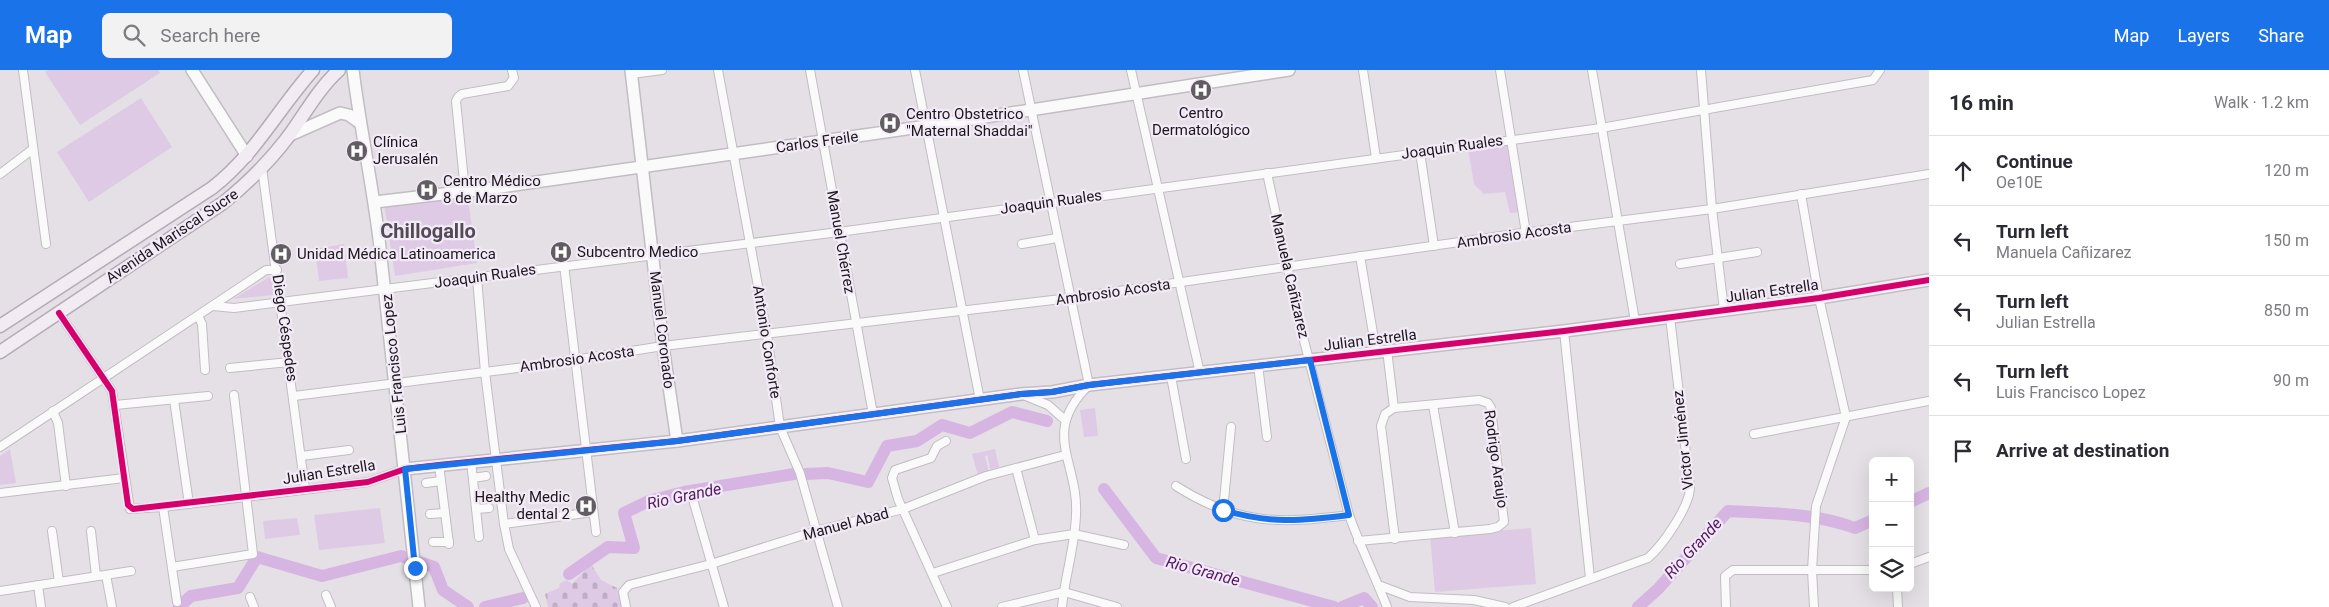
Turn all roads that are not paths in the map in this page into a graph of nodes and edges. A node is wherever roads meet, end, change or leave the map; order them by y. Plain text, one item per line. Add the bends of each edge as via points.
1 (23, 70) edge
2 (192, 70) edge
3 (313, 70) edge
4 (339, 70) edge
5 (353, 70) edge
6 (512, 70) edge
7 (662, 70) edge
8 (718, 70) edge
9 (810, 70) edge
10 (915, 70) edge
11 (1023, 70) edge
12 (1131, 70) edge
13 (1289, 70) edge
14 (1363, 70) edge
15 (1500, 70) edge
16 (1592, 70) edge
17 (1701, 70) edge
18 (1880, 70) edge
19 (631, 72) edge
20 (1243, 74) edge
21 (1136, 95) junction
22 (1030, 109) junction
23 (1704, 111) junction
24 (360, 123) junction
25 (927, 126) junction
26 (1601, 128) junction
27 (288, 136) junction
28 (1510, 139) junction
29 (823, 140) junction
30 (33, 149) junction
31 (1420, 152) junction
32 (734, 154) junction
33 (247, 156) junction
34 (1376, 158) junction
35 (643, 166) junction
36 (262, 168) junction
37 (1267, 173) junction
38 (0, 174) edge
39 (1929, 174) edge
40 (1157, 187) junction
41 (464, 191) junction
42 (1801, 194) junction
43 (375, 202) junction
44 (1049, 203) junction
45 (1712, 209) junction
46 (942, 217) junction
47 (1618, 222) junction
48 (839, 232) junction
49 (1526, 233) junction
50 (1057, 238) junction
51 (750, 242) junction
52 (46, 244) dead end
53 (1022, 244) dead end
54 (1434, 246) junction
55 (1757, 252) dead end
56 (652, 254) junction
57 (1360, 256) junction
58 (1718, 259) junction
59 (1680, 264) dead end
60 (564, 265) junction
61 (1286, 267) junction
62 (277, 270) junction
63 (477, 278) junction
64 (1929, 280) edge
65 (1180, 283) junction
66 (385, 289) junction
67 (1070, 298) junction
68 (1819, 298) junction
69 (281, 302) junction
70 (213, 306) junction
71 (1724, 310) junction
72 (961, 311) junction
73 (59, 313) junction
74 (198, 316) junction
75 (1670, 317) junction
76 (1635, 321) junction
77 (856, 324) junction
78 (0, 326) edge
79 (1564, 331) junction
80 (767, 335) junction
81 (664, 346) junction
82 (1382, 351) junction
83 (0, 352) edge
84 (575, 360) junction
85 (1310, 360) junction
86 (289, 362) junction
87 (1258, 365) junction
88 (230, 368) dead end
89 (205, 370) dead end
90 (485, 372) junction
91 (1200, 373) junction
92 (1171, 376) junction
93 (104, 378) junction
94 (396, 384) junction
95 (1089, 385) junction
96 (1021, 394) junction
97 (234, 395) dead end
98 (208, 396) dead end
99 (294, 396) junction
100 (174, 400) junction
101 (980, 400) junction
102 (1929, 401) edge
103 (115, 405) junction
104 (1433, 405) junction
105 (1394, 408) junction
106 (53, 411) junction
107 (873, 414) junction
108 (1846, 417) junction
109 (1065, 420) junction
110 (780, 427) junction
111 (1231, 427) dead end
112 (1754, 434) dead end
113 (1266, 437) dead end
114 (677, 441) junction
115 (946, 441) dead end
116 (0, 447) edge
117 (349, 450) dead end
118 (586, 451) junction
119 (1066, 455) junction
120 (301, 456) junction
121 (1186, 459) dead end
122 (497, 460) junction
123 (471, 461) junction
124 (439, 465) junction
125 (1016, 468) junction
126 (405, 469) junction
127 (486, 476) dead end
128 (124, 478) junction
129 (473, 478) junction
130 (441, 481) junction
131 (426, 483) dead end
132 (66, 486) junction
133 (1176, 486) dead end
134 (305, 489) junction
135 (0, 493) edge
136 (246, 497) junction
137 (694, 503) dead end
138 (189, 504) junction
139 (163, 507) junction
140 (490, 508) dead end
141 (476, 509) junction
142 (903, 509) junction
143 (1223, 510) junction
144 (593, 512) junction
145 (445, 513) junction
146 (430, 514) dead end
147 (1349, 515) junction
148 (504, 524) junction
149 (52, 531) dead end
150 (90, 531) dead end
151 (816, 531) junction
152 (596, 532) dead end
153 (1454, 533) junction
154 (1074, 534) junction
155 (479, 537) dead end
156 (1395, 539) junction
157 (1035, 540) junction
158 (1358, 541) junction
159 (433, 542) dead end
160 (1124, 545) dead end
161 (1929, 557) edge
162 (1914, 563) edge
163 (711, 564) junction
164 (172, 567) junction
165 (1812, 570) junction
166 (1869, 570) edge
167 (131, 571) dead end
168 (933, 573) junction
169 (106, 575) junction
170 (96, 576) junction
171 (1590, 578) junction
172 (59, 582) junction
173 (38, 585) junction
174 (1380, 586) junction
175 (0, 591) edge
176 (1064, 592) junction
177 (1897, 592) edge
178 (326, 595) dead end
179 (250, 597) dead end
180 (177, 602) dead end
181 (1387, 606) edge
182 (41, 607) edge
183 (112, 607) edge
184 (254, 607) edge
185 (331, 607) edge
186 (419, 607) edge
187 (536, 607) edge
188 (626, 607) edge
189 (724, 607) edge
190 (838, 607) edge
191 (947, 607) edge
192 (1002, 607) edge
193 (1062, 607) edge
194 (1117, 607) edge
195 (1505, 607) edge
196 (1513, 607) edge
197 (1726, 607) edge
198 (1814, 607) edge
199 (1898, 607) edge

1 - 30 street
2 - 33 street
3 - 33 main road, Avenida Mariscal Sucre
4 - 27 main road, Avenida Mariscal Sucre via 326,82
5 - 24 street, Luis Francisco Lopez
6 - 41 street via 514,78 508,86 462,94 456,101
7 - 19 street
8 - 32 street, Antonio Conforte
9 - 29 street, Manuel Chérrez
10 - 25 street
11 - 22 street
12 - 21 street
13 - 20 street, Carlos Freile
14 - 34 street
15 - 28 street
16 - 26 street
17 - 23 street
18 - 23 street, Joaquin Ruales via 1873,80
19 - 35 street, Manuel Coronado
20 - 21 street, Carlos Freile
21 - 22 street, Carlos Freile
21 - 40 street
22 - 25 street, Carlos Freile
22 - 44 street
23 - 26 street, Joaquin Ruales
23 - 45 street
24 - 27 street via 340,112
24 - 43 street, Luis Francisco Lopez
25 - 29 street, Carlos Freile
25 - 46 street
26 - 28 street, Joaquin Ruales
26 - 47 street
27 - 36 main road, Avenida Mariscal Sucre
28 - 31 street, Joaquin Ruales
28 - 49 street
29 - 32 street, Carlos Freile
29 - 48 street, Manuel Chérrez
30 - 38 street
30 - 52 street
31 - 34 street, Joaquin Ruales
31 - 54 street
32 - 35 street, Carlos Freile
32 - 51 street, Antonio Conforte
33 - 78 main road, Avenida Mariscal Sucre via 212,188
34 - 37 street, Joaquin Ruales
35 - 41 street, Carlos Freile
35 - 56 street, Manuel Coronado
36 - 62 street, Diego Céspedes
36 - 73 main road, Avenida Mariscal Sucre via 223,202
37 - 40 street, Joaquin Ruales
37 - 61 street, Manuela Cañizarez
39 - 42 street, Ambrosio Acosta
40 - 44 street, Joaquin Ruales
40 - 65 street
41 - 43 street, Carlos Freile
42 - 45 street, Ambrosio Acosta
42 - 68 street
43 - 66 street, Luis Francisco Lopez
44 - 46 street, Joaquin Ruales
44 - 50 street
45 - 47 street, Ambrosio Acosta
45 - 58 street
46 - 48 street, Joaquin Ruales
46 - 72 street
47 - 49 street, Ambrosio Acosta
47 - 76 street
48 - 51 street, Joaquin Ruales
48 - 77 street, Manuel Chérrez
49 - 54 street, Ambrosio Acosta
50 - 53 street
50 - 67 street
51 - 56 street, Joaquin Ruales
51 - 80 street, Antonio Conforte
54 - 57 street, Ambrosio Acosta
55 - 58 street
56 - 60 street, Joaquin Ruales
56 - 81 street, Manuel Coronado
57 - 61 street, Ambrosio Acosta
57 - 82 street
58 - 59 street
58 - 71 street
60 - 63 street, Joaquin Ruales
60 - 84 street
61 - 65 street, Ambrosio Acosta
61 - 85 street, Manuela Cañizarez
62 - 69 street, Diego Céspedes
62 - 70 street via 266,270
63 - 66 street, Joaquin Ruales
63 - 90 street
64 - 68 street, Julian Estrella
65 - 67 street, Ambrosio Acosta
65 - 91 street
66 - 69 street, Joaquin Ruales
66 - 94 street, Luis Francisco Lopez
67 - 72 street, Ambrosio Acosta
67 - 95 street
68 - 71 street, Julian Estrella
68 - 108 street
69 - 70 street, Joaquin Ruales via 234,308
69 - 86 street, Diego Céspedes
70 - 74 street
71 - 75 street, Julian Estrella
72 - 77 street, Ambrosio Acosta
72 - 101 street
73 - 83 main road, Avenida Mariscal Sucre
73 - 93 street
74 - 89 street via 202,324
74 - 93 street
75 - 76 street, Julian Estrella
75 - 171 street, Victor Jiménez via 1690,494 1652,554
76 - 79 street, Julian Estrella
77 - 80 street, Ambrosio Acosta
77 - 107 street, Manuel Chérrez
79 - 82 street, Julian Estrella
79 - 171 street
80 - 81 street, Ambrosio Acosta
80 - 110 street, Antonio Conforte
81 - 84 street, Ambrosio Acosta
81 - 114 street, Manuel Coronado
82 - 85 street, Julian Estrella
82 - 105 street
84 - 90 street, Ambrosio Acosta
84 - 118 street
85 - 87 street, Julian Estrella
85 - 147 street, Manuela Cañizarez
86 - 88 street
86 - 99 street, Diego Céspedes
87 - 91 street, Julian Estrella
87 - 113 street
90 - 94 street, Ambrosio Acosta
90 - 122 street
91 - 92 street, Julian Estrella
92 - 95 street, Julian Estrella
92 - 121 street
93 - 103 street via 112,391
93 - 106 street
94 - 99 street, Ambrosio Acosta
94 - 126 street, Luis Francisco Lopez
95 - 96 street, Julian Estrella
95 - 109 street via 1072,405
96 - 101 street, Julian Estrella
96 - 109 street via 1048,406
97 - 136 street
98 - 100 street
99 - 120 street, Diego Céspedes
100 - 103 street
100 - 138 street
101 - 107 street, Julian Estrella
102 - 108 street
103 - 128 street
104 - 105 street, Rodrigo Araujo
104 - 153 street
104 - 153 street, Rodrigo Araujo via 1482,400 1491,408 1504,522 1498,527
105 - 156 street via 1385,414 1381,426
106 - 116 street
106 - 132 street via 58,423
107 - 110 street, Julian Estrella
108 - 112 street
108 - 165 street via 1816,506
109 - 119 street
110 - 114 street, Julian Estrella
110 - 151 street, Antonio Conforte via 800,473
111 - 143 street
114 - 118 street, Julian Estrella
115 - 142 street via 940,443 931,458 924,462 895,470 892,478
117 - 120 street
118 - 122 street, Julian Estrella
118 - 144 street
119 - 125 street, Manuel Abad
119 - 154 street via 1075,494
120 - 134 street, Diego Céspedes
122 - 123 street, Julian Estrella
122 - 148 street
123 - 124 street, Julian Estrella
123 - 129 street
124 - 126 street, Julian Estrella
124 - 130 street
125 - 142 street, Manuel Abad via 986,476
125 - 157 street
126 - 134 street, Julian Estrella via 368,482
126 - 186 street, Luis Francisco Lopez
127 - 129 street
128 - 132 street
128 - 139 street, Julian Estrella via 130,508
129 - 141 street
130 - 131 street
130 - 145 street
132 - 135 street
133 - 143 street
134 - 136 street, Julian Estrella
136 - 138 street, Julian Estrella
136 - 164 street via 253,554
137 - 163 street
138 - 139 street, Julian Estrella
139 - 164 street
140 - 141 street
141 - 155 street
142 - 151 street, Manuel Abad
142 - 168 street
143 - 147 street via 1255,519 1300,522
144 - 148 street
144 - 152 street
145 - 146 street
145 - 159 street via 449,543
147 - 158 street, Manuela Cañizarez
148 - 187 street via 509,549
149 - 172 street
150 - 170 street
151 - 163 street, Manuel Abad
151 - 190 street, Antonio Conforte
153 - 156 street, Rodrigo Araujo
154 - 157 street
154 - 160 street
154 - 176 street
156 - 158 street, Rodrigo Araujo
157 - 168 street
158 - 174 street, Manuela Cañizarez
161 - 162 street
163 - 188 street, Manuel Abad via 629,585 624,588
163 - 189 street
164 - 180 street
165 - 166 street
165 - 197 street via 1733,570 1725,576
165 - 198 street
167 - 169 street
168 - 191 street
169 - 170 street
169 - 183 street
170 - 172 street
171 - 196 street, Victor Jiménez
172 - 173 street
173 - 175 street
173 - 182 street
174 - 181 street, Manuela Cañizarez
174 - 195 street via 1410,597 1474,600
176 - 192 street
176 - 193 street
176 - 194 street
177 - 199 street
178 - 185 street
179 - 184 street

